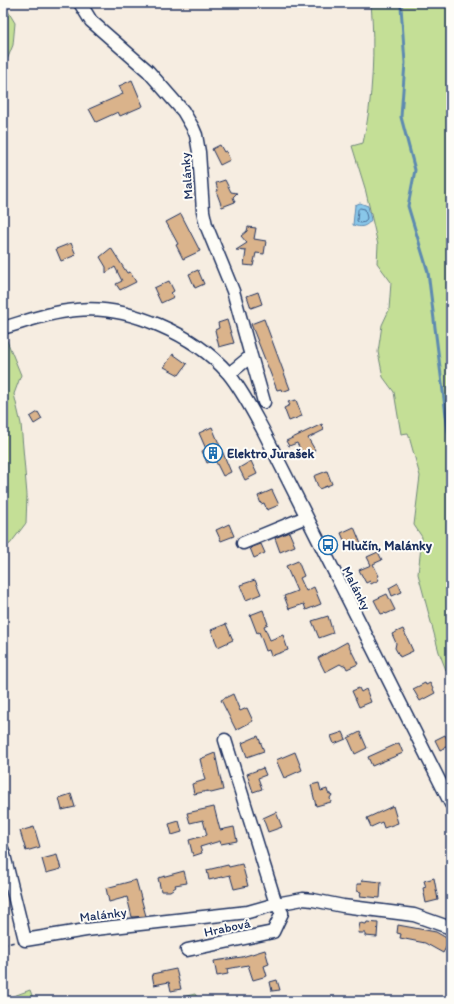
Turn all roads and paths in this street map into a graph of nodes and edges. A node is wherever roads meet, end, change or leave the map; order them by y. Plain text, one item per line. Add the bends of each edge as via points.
1 (80, 3) edge
2 (3, 328) edge
3 (251, 356) junction
4 (229, 374) junction
5 (264, 402) dead end
6 (306, 517) junction
7 (243, 543) dead end
8 (225, 740) dead end
9 (451, 804) edge
10 (3, 851) edge
11 (276, 904) junction
12 (451, 928) edge
13 (187, 950) dead end

1 - 3 street, Malánky via 91,21 148,71 183,112 196,135 206,225 233,291
2 - 4 street, Malánky via 76,310 100,309 131,316 164,328 189,341
3 - 4 street
3 - 5 street, Malánky
4 - 6 street, Malánky via 249,403
6 - 7 street
6 - 9 street, Malánky
8 - 11 street
10 - 11 street, Malánky via 25,940 86,930 248,912
11 - 12 street, Malánky via 303,899 313,900 414,915
11 - 13 street, Hrabová via 282,913 273,932

